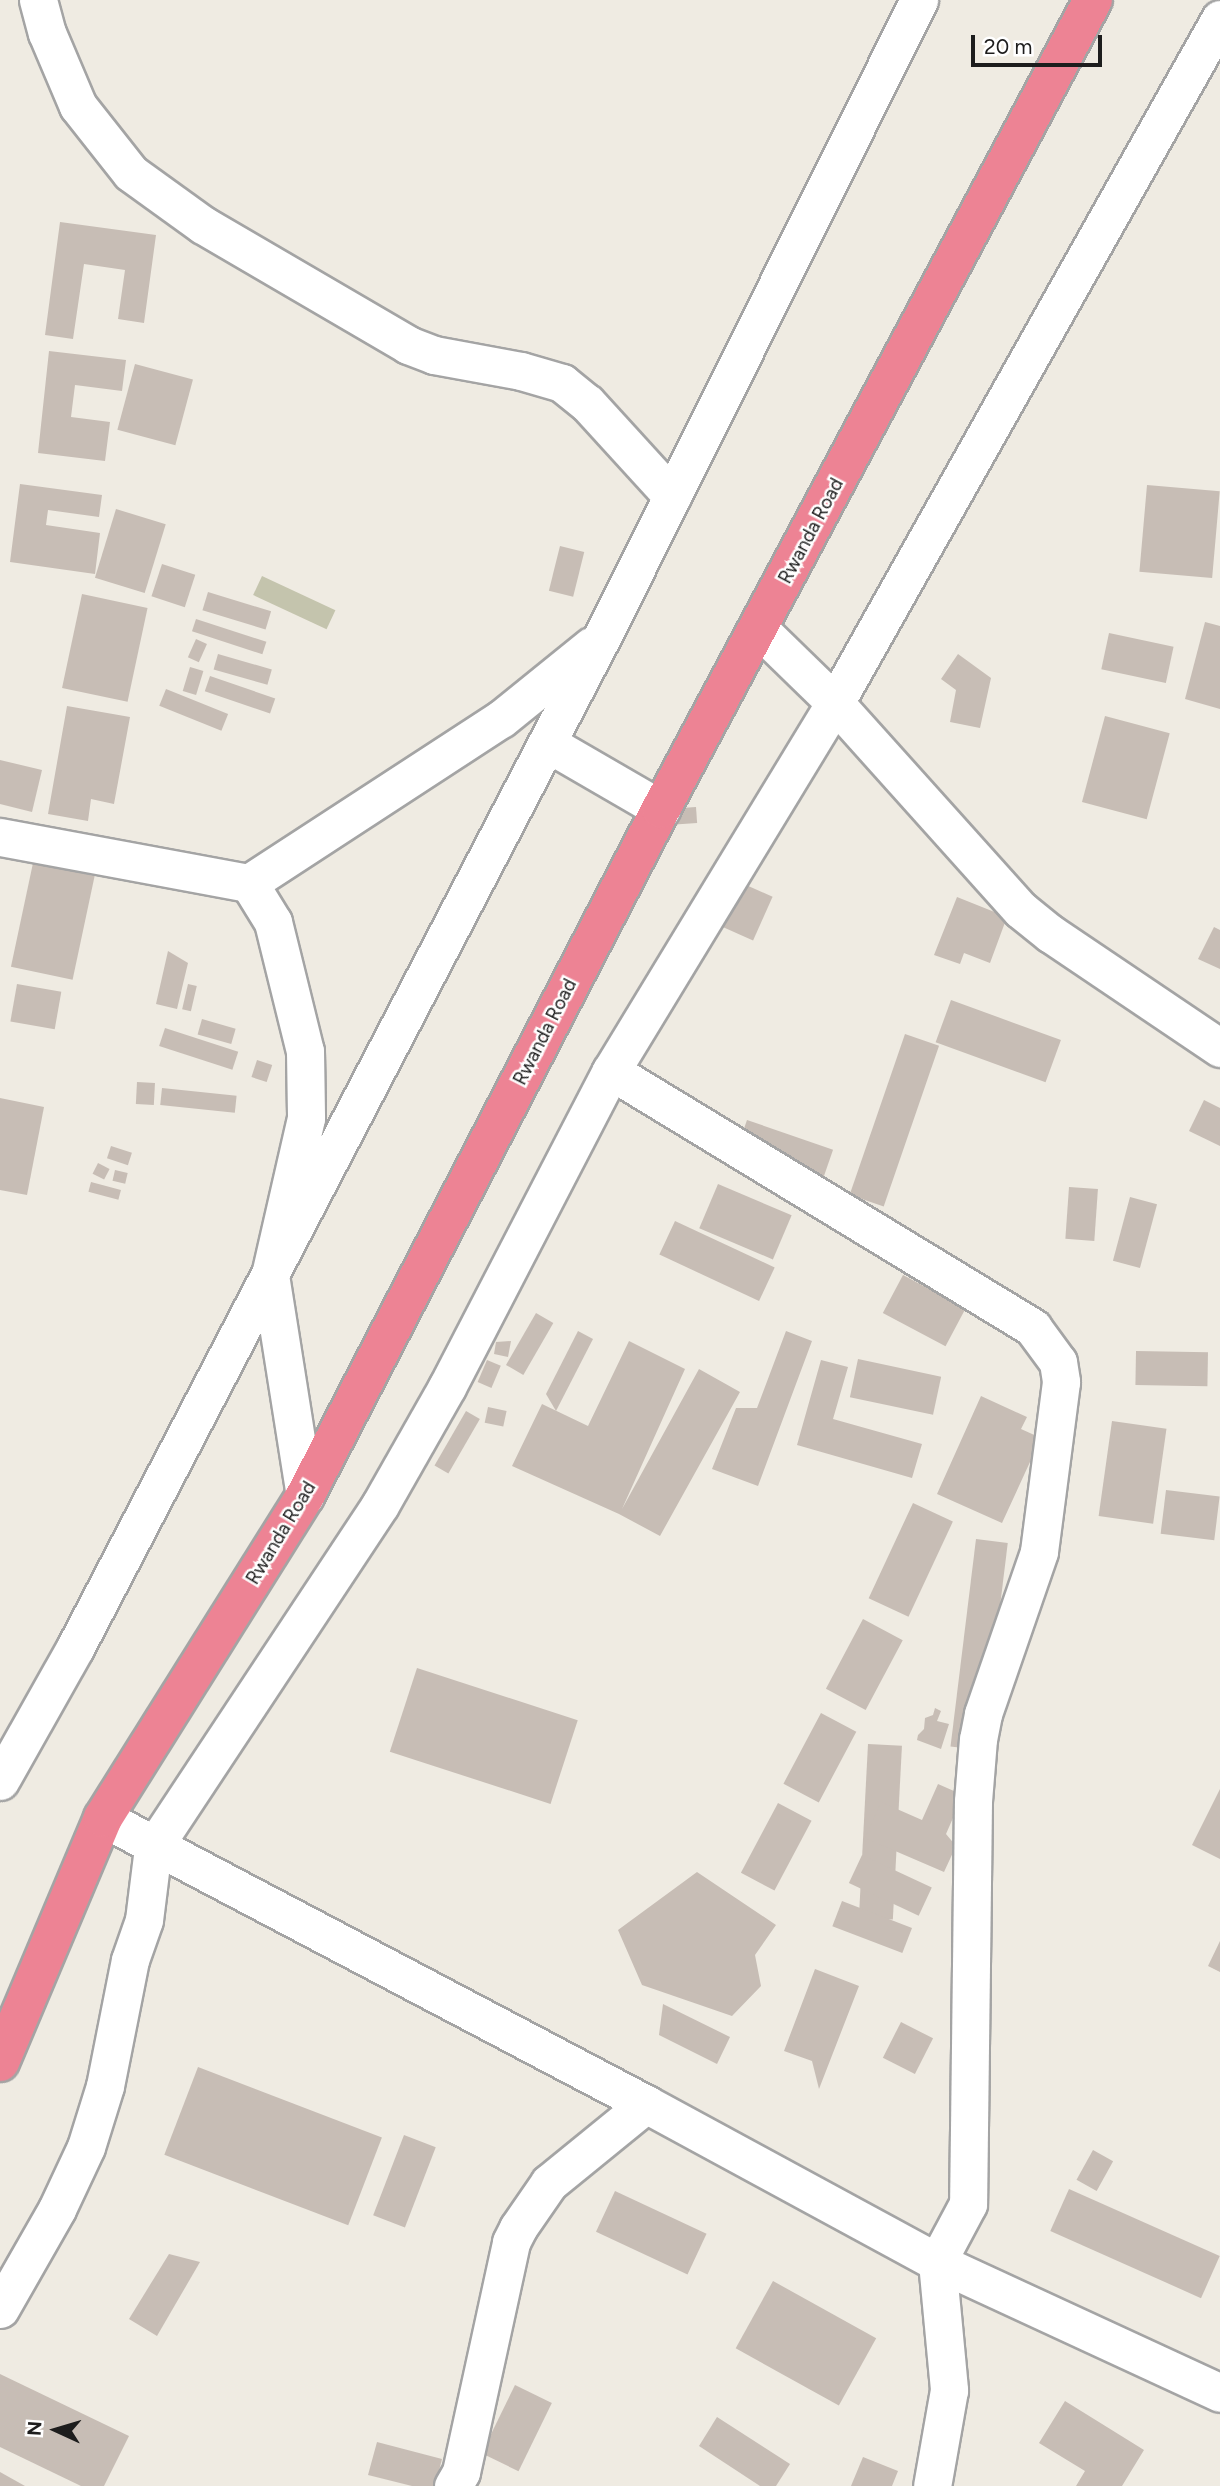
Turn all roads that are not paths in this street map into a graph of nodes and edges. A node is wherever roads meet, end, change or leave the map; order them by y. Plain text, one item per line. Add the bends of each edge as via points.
1 (38, 0) edge
2 (919, 0) edge
3 (1093, 0) edge
4 (1220, 19) edge
5 (672, 496) junction
6 (759, 629) junction
7 (602, 637) junction
8 (835, 703) junction
9 (547, 743) junction
10 (661, 809) junction
11 (0, 837) edge
12 (249, 883) junction
13 (1220, 1048) edge
14 (611, 1071) junction
15 (270, 1275) junction
16 (305, 1496) junction
17 (0, 1781) edge
18 (103, 1818) junction
19 (153, 1847) junction
20 (0, 2062) edge
21 (646, 2105) junction
22 (937, 2262) junction
23 (0, 2309) edge
24 (1220, 2393) edge
25 (453, 2486) edge
26 (932, 2486) edge

1 - 5 street via 78,106 131,173 203,225 408,345 562,383 587,403
2 - 5 street
3 - 6 highway, Rwanda Road
4 - 8 street
5 - 7 street
6 - 8 street
6 - 10 highway, Rwanda Road
7 - 9 street
7 - 12 street via 500,719
8 - 13 street via 1021,910
8 - 14 street
9 - 10 street
9 - 15 street
10 - 16 highway, Rwanda Road
11 - 12 street
12 - 15 street via 273,922 304,1051 306,1118
14 - 19 street via 447,1387 380,1504
14 - 22 street via 1033,1328 1058,1362 1061,1382 1039,1552 978,1739 973,1801 968,2204
15 - 16 street
15 - 17 street via 75,1648
16 - 18 highway, Rwanda Road
18 - 19 street
18 - 20 highway, Rwanda Road
19 - 21 street
19 - 23 street via 144,1920 130,1960 105,2086 86,2147
21 - 22 street
21 - 25 street via 548,2183 518,2228 511,2242 461,2472
22 - 24 street
22 - 26 street via 949,2390

